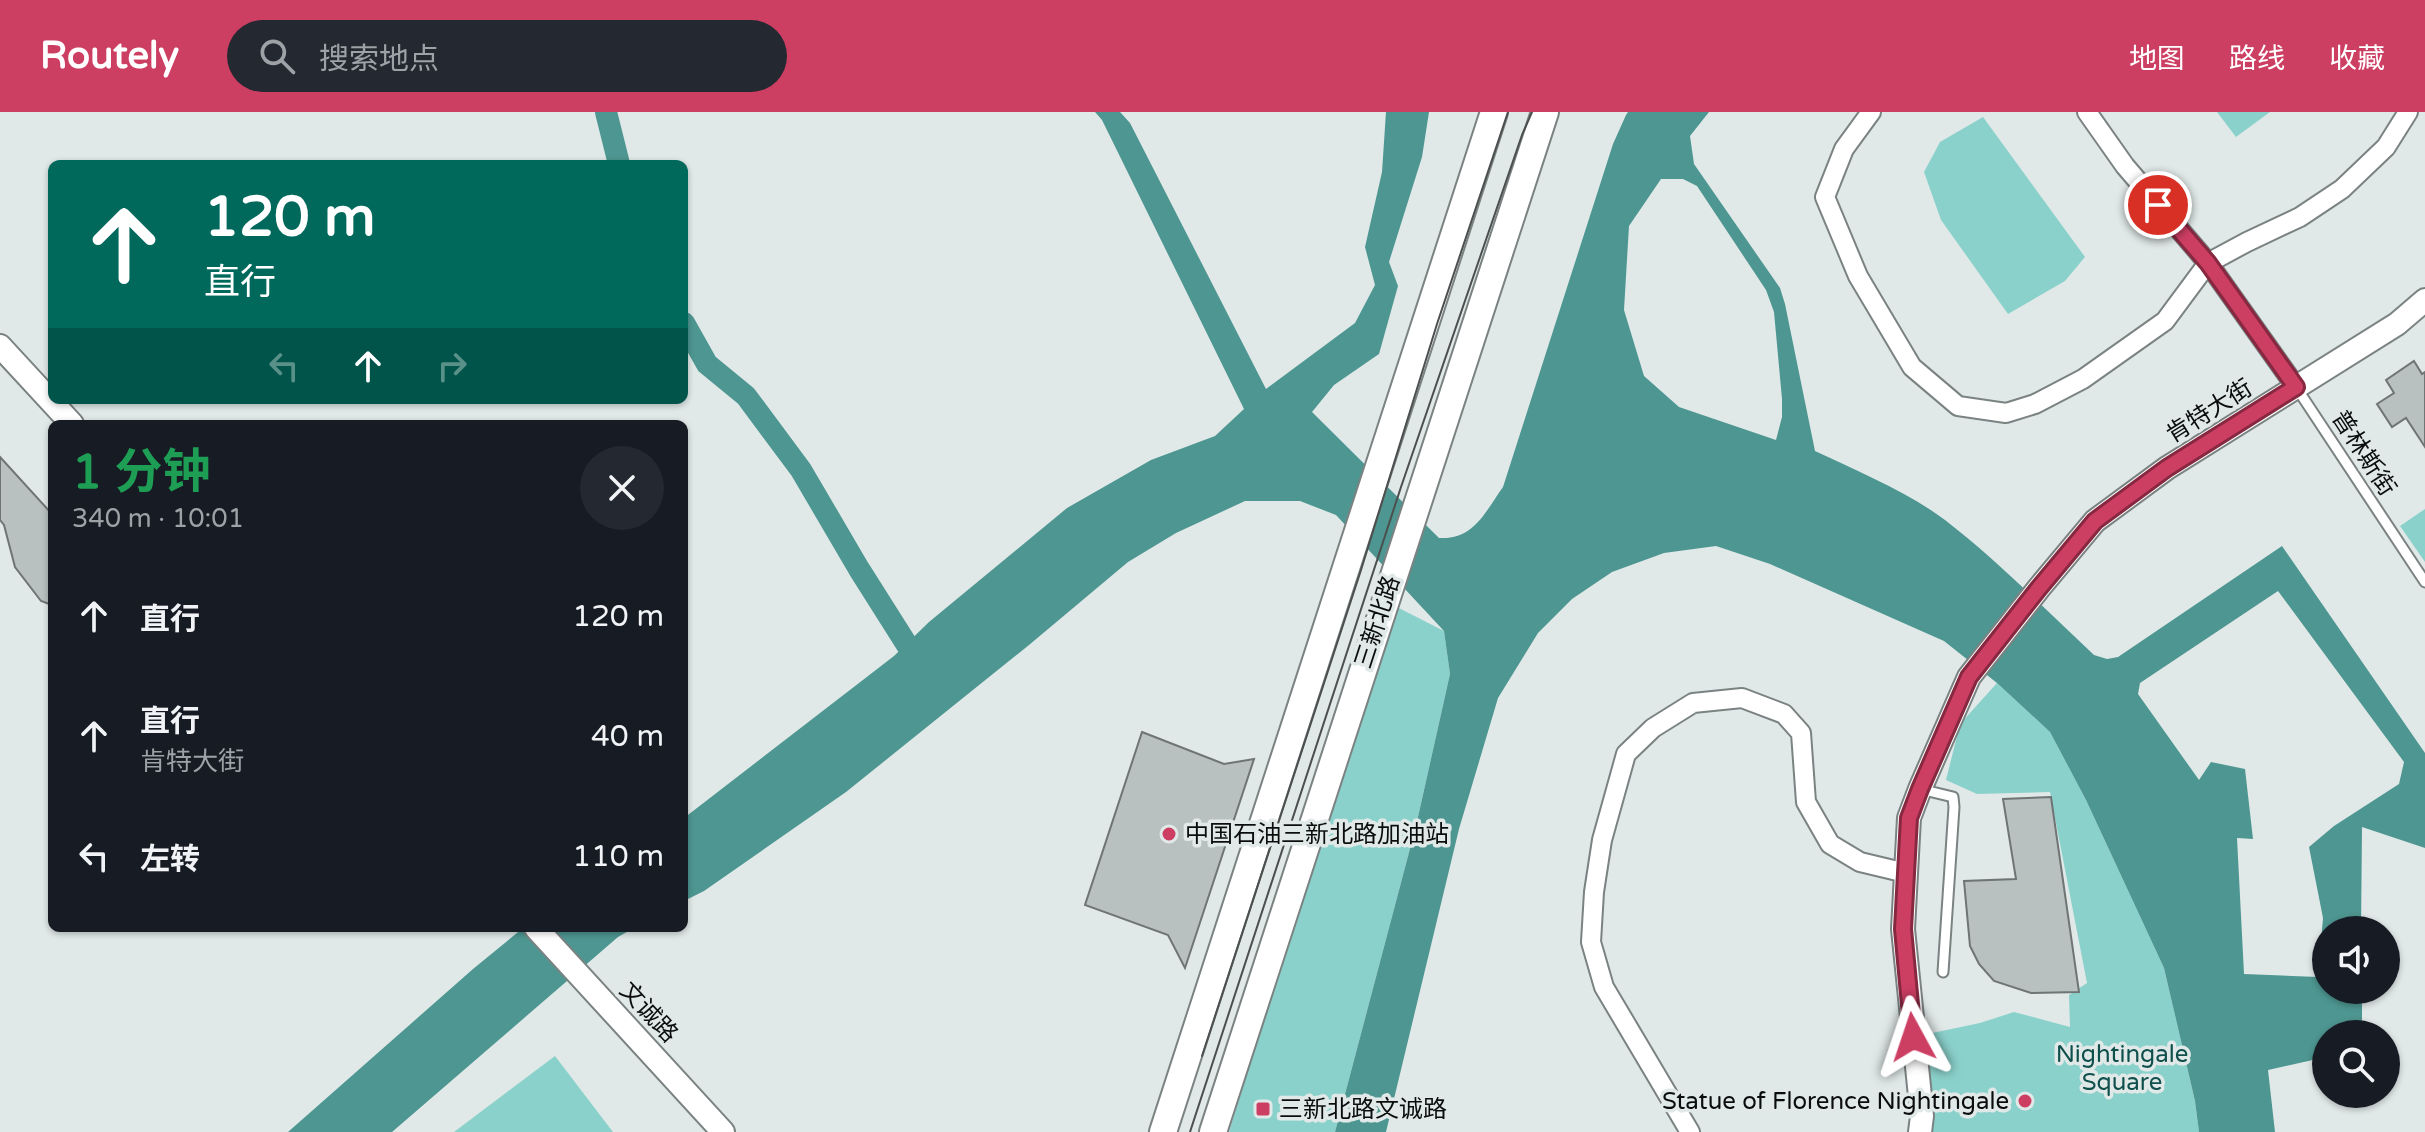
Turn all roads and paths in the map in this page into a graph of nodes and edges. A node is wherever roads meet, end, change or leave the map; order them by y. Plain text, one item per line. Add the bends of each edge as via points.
1 (1494, 112) edge
2 (1545, 112) edge
3 (1871, 112) edge
4 (2087, 112) edge
5 (2408, 112) edge
6 (2208, 263) junction
7 (2425, 300) edge
8 (0, 346) edge
9 (2296, 387) junction
10 (48, 398) edge
11 (54, 404) edge
12 (68, 420) edge
13 (2425, 582) edge
14 (1920, 789) junction
15 (1906, 873) junction
16 (540, 932) edge
17 (1943, 972) dead end
18 (723, 1132) edge
19 (1163, 1132) edge
20 (1213, 1132) edge
21 (1690, 1132) edge
22 (1920, 1132) edge

1 - 19 main road, 三新北路
2 - 20 main road, 三新北路
3 - 6 street via 1844,149 1825,197 1858,276 1912,367 1958,406 2006,413 2083,379 2165,321
4 - 6 street via 2125,166
5 - 6 street via 2386,147 2342,189 2300,217
6 - 9 street
7 - 9 street, 肯特大街 via 2397,324
8 - 10 street
9 - 13 lane, 普林斯街
9 - 14 street, 肯特大街 via 2167,468 2095,521 1969,677
11 - 12 street
14 - 15 street via 1909,818
14 - 17 lane via 1953,797
15 - 21 street via 1860,862 1830,844 1806,802 1801,733 1784,714 1742,698 1693,703 1653,728 1626,754 1602,840 1591,942 1604,987
15 - 22 street via 1903,929
16 - 18 street, 文诚路

